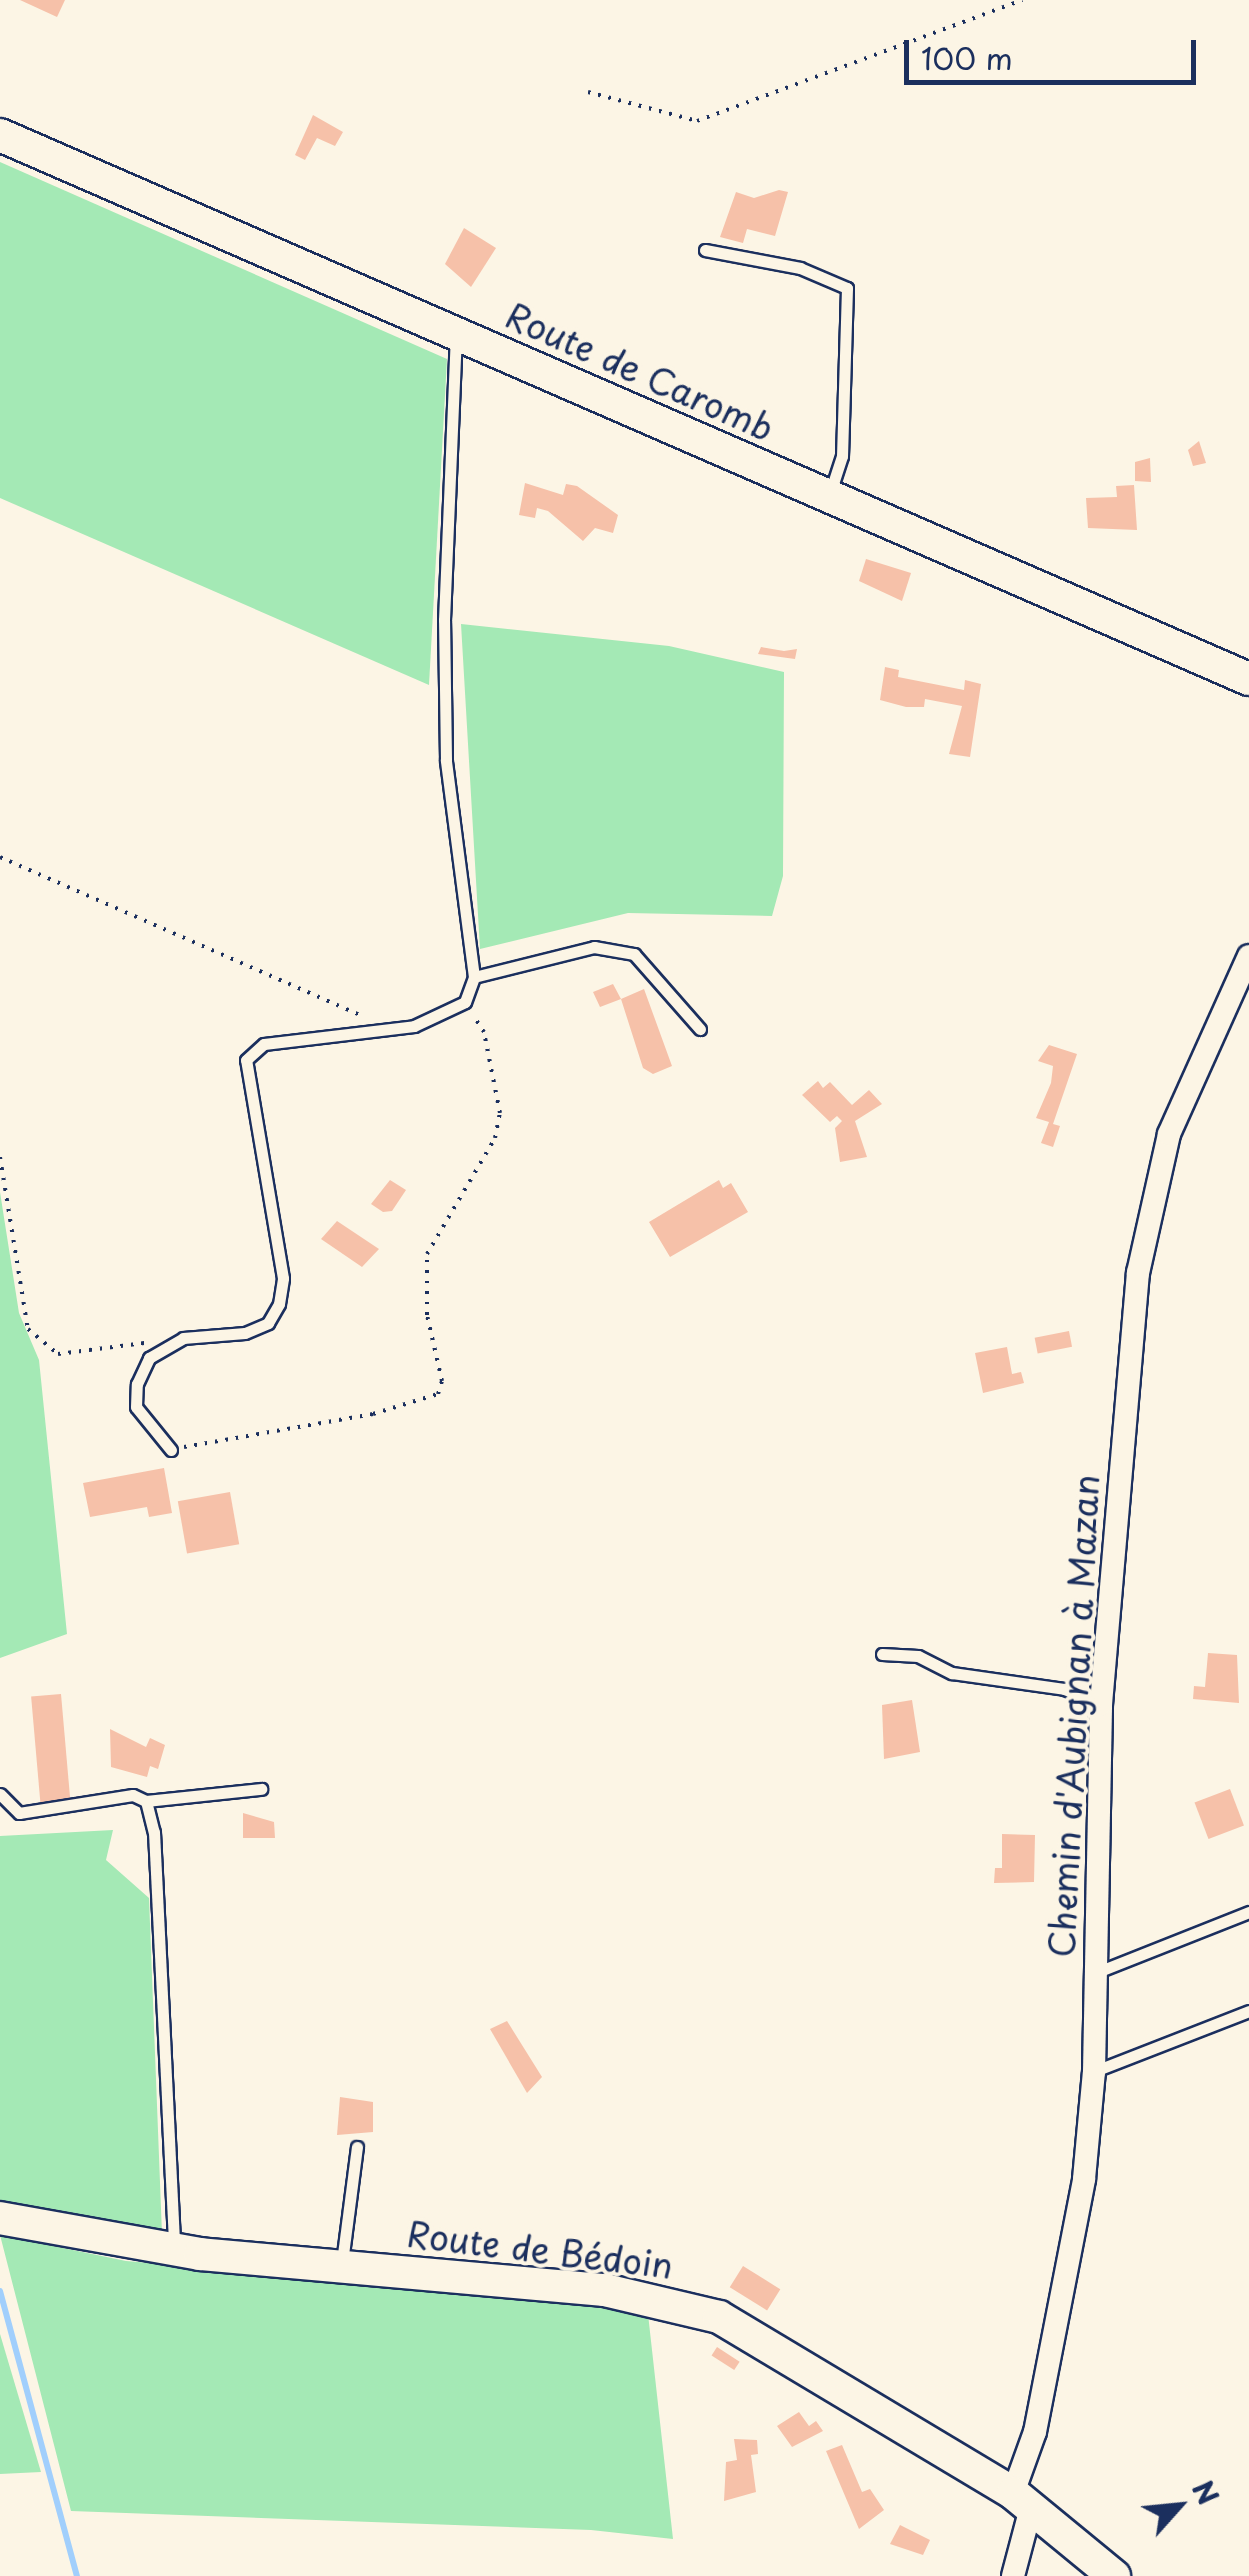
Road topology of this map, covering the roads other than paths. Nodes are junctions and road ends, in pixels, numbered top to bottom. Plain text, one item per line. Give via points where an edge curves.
1 (0, 135) edge
2 (705, 250) dead end
3 (456, 333) junction
4 (828, 498) junction
5 (1249, 680) edge
6 (1249, 956) edge
7 (474, 977) junction
8 (700, 1029) dead end
9 (172, 1450) road end
10 (882, 1654) dead end
11 (1101, 1704) junction
12 (261, 1790) dead end
13 (0, 1794) edge
14 (146, 1801) junction
15 (1249, 1912) edge
16 (1094, 1973) junction
17 (1249, 2011) edge
18 (1094, 2072) junction
19 (357, 2147) dead end
20 (0, 2218) edge
21 (174, 2250) junction
22 (342, 2267) junction
23 (1022, 2501) junction
24 (1013, 2576) edge
25 (1114, 2576) edge

1 - 3 main road, Route de Caromb
2 - 4 lane via 800,268 847,288 842,456
3 - 4 main road, Route de Caromb
3 - 7 lane via 444,620 446,760
4 - 5 main road, Route de Caromb
6 - 11 street, Chemin d'Aubignan à Mazan via 1187,1082 1142,1254 1128,1347
7 - 8 lane via 594,947 634,954
7 - 9 lane via 465,1002 390,1029 264,1044 246,1060 283,1278 280,1304 268,1323 246,1332 183,1338 149,1358 136,1407
10 - 11 lane via 918,1656 952,1674 1064,1688
11 - 16 street, Chemin d'Aubignan à Mazan
12 - 14 lane
13 - 14 lane via 19,1813 133,1795
14 - 21 lane via 154,1832
15 - 16 lane
16 - 18 street, Chemin d'Aubignan à Mazan
17 - 18 lane
18 - 23 street, Chemin d'Aubignan à Mazan via 1068,2273
19 - 22 lane
20 - 21 main road, Route de Bédoin
21 - 22 main road, Route de Bédoin
22 - 23 main road, Route de Bédoin via 605,2290 719,2317
23 - 24 street, Chemin d'Aubignan à Mazan
23 - 25 main road, Route de Bédoin

